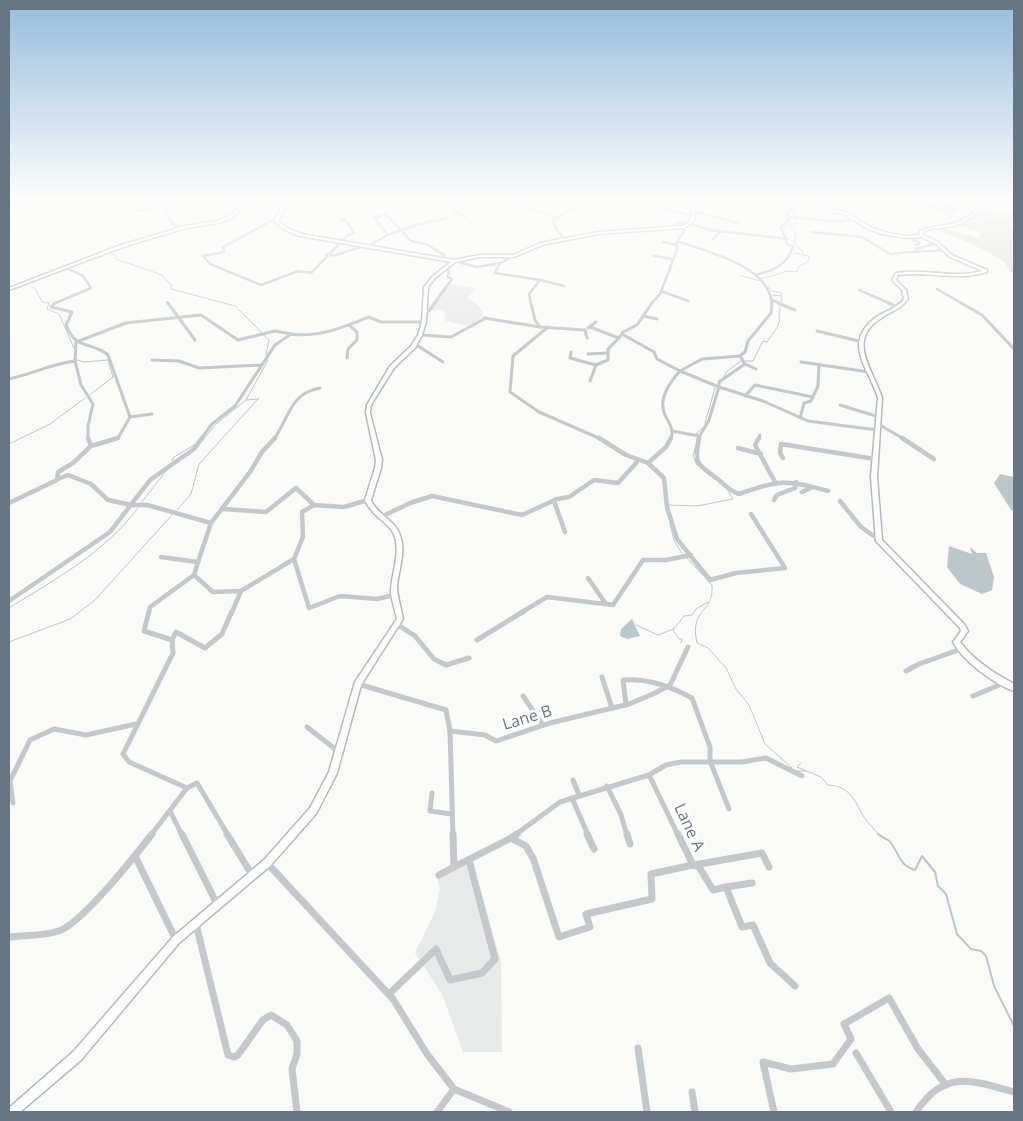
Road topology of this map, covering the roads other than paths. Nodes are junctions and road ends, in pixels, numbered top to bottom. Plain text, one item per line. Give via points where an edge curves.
1 (111, 250) edge
2 (224, 250) edge
3 (332, 250) edge
4 (351, 250) edge
5 (398, 250) edge
6 (437, 250) edge
7 (527, 250) edge
8 (675, 250) edge
9 (700, 250) edge
10 (792, 250) edge
11 (884, 250) edge
12 (910, 250) edge
13 (914, 250) edge
14 (941, 250) edge
15 (944, 250) edge
16 (326, 255) junction
17 (514, 256) junction
18 (654, 256) dead end
19 (441, 258) junction
20 (672, 260) junction
21 (454, 261) junction
22 (500, 263) junction
23 (65, 267) junction
24 (443, 269) junction
25 (755, 275) junction
26 (540, 280) junction
27 (564, 286) dead end
28 (9, 289) edge
29 (938, 289) dead end
30 (859, 290) dead end
31 (661, 291) junction
32 (688, 300) dead end
33 (772, 300) junction
34 (167, 302) dead end
35 (900, 308) junction
36 (795, 310) dead end
37 (425, 312) junction
38 (643, 316) junction
39 (179, 317) junction
40 (657, 319) dead end
41 (424, 322) junction
42 (596, 322) dead end
43 (349, 325) junction
44 (540, 327) junction
45 (548, 327) junction
46 (590, 327) junction
47 (586, 330) junction
48 (817, 331) dead end
49 (291, 334) junction
50 (622, 334) junction
51 (420, 335) junction
52 (587, 338) dead end
53 (619, 338) junction
54 (195, 340) dead end
55 (76, 342) junction
56 (859, 342) junction
57 (415, 344) junction
58 (1014, 349) edge
59 (571, 352) dead end
60 (608, 353) junction
61 (588, 354) dead end
62 (740, 356) junction
63 (347, 358) dead end
64 (152, 360) dead end
65 (75, 361) junction
66 (443, 362) dead end
67 (801, 362) dead end
68 (745, 364) junction
69 (262, 365) junction
70 (596, 365) junction
71 (819, 365) junction
72 (756, 369) dead end
73 (680, 371) junction
74 (868, 372) junction
75 (9, 379) edge
76 (590, 381) dead end
77 (719, 387) junction
78 (320, 388) dead end
79 (744, 396) junction
80 (813, 398) junction
81 (840, 405) dead end
82 (152, 414) dead end
83 (130, 417) junction
84 (879, 417) junction
85 (800, 418) junction
86 (878, 427) junction
87 (672, 431) junction
88 (760, 435) dead end
89 (699, 436) junction
90 (91, 446) junction
91 (738, 448) dead end
92 (761, 454) junction
93 (783, 458) dead end
94 (875, 459) junction
95 (934, 459) dead end
96 (637, 462) junction
97 (648, 463) junction
98 (58, 479) junction
99 (775, 482) junction
100 (796, 482) junction
101 (810, 488) junction
102 (828, 491) dead end
103 (802, 492) dead end
104 (368, 500) junction
105 (774, 500) dead end
106 (554, 501) junction
107 (840, 501) dead end
108 (9, 503) edge
109 (131, 505) junction
110 (314, 505) junction
111 (223, 509) junction
112 (751, 514) dead end
113 (383, 516) junction
114 (211, 523) junction
115 (565, 532) dead end
116 (878, 540) junction
117 (691, 554) junction
118 (161, 556) dead end
119 (294, 559) junction
120 (198, 562) junction
121 (194, 575) junction
122 (588, 578) dead end
123 (241, 591) junction
124 (394, 595) junction
125 (9, 601) edge
126 (606, 604) junction
127 (398, 625) junction
128 (172, 640) junction
129 (477, 640) dead end
130 (688, 647) dead end
131 (961, 650) junction
132 (469, 658) dead end
133 (906, 671) dead end
134 (602, 677) dead end
135 (1005, 682) junction
136 (358, 684) junction
137 (670, 685) junction
138 (1014, 688) edge
139 (523, 696) dead end
140 (973, 696) dead end
141 (626, 705) junction
142 (612, 708) junction
143 (136, 724) junction
144 (543, 725) junction
145 (307, 727) dead end
146 (450, 731) junction
147 (340, 753) junction
148 (710, 761) junction
149 (649, 775) junction
150 (802, 776) dead end
151 (573, 780) dead end
152 (607, 786) junction
153 (187, 788) junction
154 (432, 792) dead end
155 (579, 795) junction
156 (572, 798) junction
157 (13, 803) dead end
158 (729, 809) dead end
159 (170, 812) junction
160 (452, 814) junction
161 (511, 838) junction
162 (630, 844) dead end
163 (594, 849) dead end
164 (135, 856) junction
165 (469, 860) junction
166 (267, 862) junction
167 (693, 865) junction
168 (454, 867) junction
169 (769, 867) dead end
170 (252, 874) junction
171 (439, 875) dead end
172 (752, 883) dead end
173 (726, 887) junction
174 (217, 904) junction
175 (196, 924) junction
176 (9, 936) edge
177 (176, 940) junction
178 (795, 986) dead end
179 (389, 994) junction
180 (638, 1048) dead end
181 (856, 1053) dead end
182 (946, 1085) junction
183 (454, 1088) junction
184 (692, 1092) dead end
185 (1014, 1092) edge
186 (12, 1112) edge
187 (297, 1112) edge
188 (437, 1112) edge
189 (509, 1112) edge
190 (647, 1112) edge
191 (695, 1112) edge
192 (774, 1112) edge
193 (891, 1112) edge
194 (916, 1112) edge

1 - 23 main road
2 - 16 street via 203,256 210,264 261,285 298,271 311,272
3 - 16 street
4 - 16 street
5 - 19 main road
6 - 19 street via 444,255
7 - 17 main road
8 - 20 street
9 - 25 street via 734,261
10 - 25 street via 785,264 771,272
11 - 12 street via 890,254
13 - 14 street
15 - 35 main road via 986,271 897,274 894,280 906,297
17 - 21 main road via 480,256
17 - 22 street
18 - 20 street
19 - 21 main road
20 - 31 street
21 - 22 street via 473,268 487,268
21 - 24 main road
22 - 26 street via 496,273
23 - 28 main road
23 - 55 street via 83,276 91,288 51,306 72,312 65,321 65,327
24 - 37 main road via 428,282
24 - 37 street via 449,271 448,277 452,279
25 - 33 street
26 - 27 street
26 - 44 street via 529,294 535,320
29 - 58 street via 982,315
30 - 35 street
31 - 32 street
31 - 38 street
33 - 36 street
33 - 62 street via 771,313
34 - 39 street
35 - 56 main road via 875,320
37 - 41 main road
38 - 40 street
38 - 50 street via 637,325
39 - 49 street via 201,315 238,340 275,331
39 - 54 street
39 - 55 street via 126,323
41 - 43 street via 381,322 369,317
41 - 51 main road
42 - 46 street
43 - 49 street via 304,336
43 - 63 street via 357,332 358,340 348,349
44 - 45 street
44 - 51 street via 485,318 451,337
45 - 47 street
45 - 96 street via 513,356 510,392 520,402 592,434
46 - 47 street
46 - 53 street
47 - 52 street
48 - 56 street
49 - 69 street via 275,345
50 - 53 street
50 - 73 street
51 - 57 main road
53 - 60 street
55 - 65 street
55 - 83 street via 108,355
56 - 74 main road
57 - 66 street
57 - 104 main road via 398,360 370,405 368,413 379,460
59 - 70 street via 570,358
60 - 61 street
60 - 70 street via 608,360
62 - 68 street
62 - 73 street via 702,359
64 - 69 street via 179,361 199,368
65 - 75 street via 52,364
65 - 90 street via 81,386 93,404 87,432
67 - 71 street
68 - 72 street
68 - 77 street via 728,374 719,382
69 - 109 street via 236,406 212,424 194,449 154,477
70 - 76 street
71 - 74 street
71 - 80 street via 818,386
73 - 77 street
73 - 87 street via 671,379 663,400 664,415 671,422
74 - 84 main road via 878,389
77 - 79 street
77 - 89 street
78 - 111 street via 309,390 295,400 282,427
79 - 80 street via 755,385
79 - 85 street
80 - 85 street via 804,403
81 - 84 street
82 - 83 street
83 - 90 street via 118,438
84 - 86 main road
85 - 86 street
86 - 94 main road
86 - 95 street via 917,446
87 - 89 street
87 - 97 street via 666,448
88 - 92 street via 756,445
89 - 99 street via 695,456 697,464 728,490 739,494
90 - 98 street via 58,472
91 - 92 street
92 - 99 street
93 - 94 street via 781,444
94 - 116 main road
96 - 97 street
96 - 106 street via 618,483 594,480 569,497
97 - 117 street via 664,478 667,507 675,531
98 - 108 street
98 - 109 street via 68,475 91,484 108,500
99 - 100 street
100 - 101 street
100 - 105 street via 795,488 777,495
101 - 102 street
101 - 103 street
104 - 110 street via 344,507
104 - 113 main road via 369,505
106 - 113 street via 522,515 430,496
106 - 115 street
107 - 116 street via 861,527
109 - 114 street via 148,505
109 - 125 street via 110,532
110 - 111 street via 296,488 266,512
110 - 119 street via 302,512 303,537
111 - 114 street
112 - 117 street via 785,565 781,570 736,573 713,581 707,578
113 - 124 main road via 397,534 400,547
114 - 120 street
116 - 131 main road via 962,626 965,631 956,642
117 - 126 street via 666,560 643,560 613,605
118 - 120 street
119 - 123 street
119 - 124 street via 309,608 340,596 377,599
120 - 121 street
121 - 123 street via 213,592
121 - 128 street via 149,608 144,631
122 - 126 street
123 - 128 street via 222,634 205,648 176,632
124 - 127 main road via 400,619
126 - 129 street via 547,597
127 - 132 street via 415,636 434,659 446,665
127 - 136 main road
128 - 143 street via 173,653
130 - 137 street
131 - 133 street via 913,665
131 - 135 main road
134 - 142 street
135 - 138 main road
135 - 140 street
136 - 146 street via 446,710
136 - 147 main road
137 - 141 street, Lane B
137 - 141 street via 635,678 623,680
137 - 148 street via 692,698 710,747
139 - 144 street
141 - 142 street, Lane B
142 - 144 street, Lane B
143 - 153 street via 123,754 129,762
143 - 157 street via 86,735 54,729 30,740 10,781
144 - 146 street, Lane B via 496,741 485,735
145 - 147 street
146 - 160 street
147 - 166 main road via 313,811
148 - 149 street via 667,764
148 - 150 street via 754,762 766,758
148 - 158 street
149 - 152 street
149 - 167 street, Lane A
151 - 155 street
152 - 155 street
152 - 162 street
153 - 159 street
153 - 170 street via 197,783 201,786
154 - 160 street via 430,811
155 - 156 street
156 - 161 street via 560,802
156 - 163 street
159 - 164 street
159 - 174 street
160 - 168 street
161 - 165 street
161 - 167 street, Lane A via 526,846 533,858 560,937 590,927 586,914 652,899 651,874
164 - 176 street via 73,924 58,931
164 - 177 street
165 - 168 street
165 - 179 street via 495,959 482,973 450,980 436,949
166 - 170 main road
166 - 179 street
167 - 169 street via 762,853
167 - 173 street via 699,867 713,890
168 - 171 street
170 - 174 main road
172 - 173 street
173 - 178 street via 742,927 753,925 770,963
174 - 175 main road
175 - 177 main road
175 - 187 street via 228,1054 238,1056 263,1020 271,1015 281,1018 292,1029 298,1046 292,1066
177 - 186 main road via 77,1056
179 - 183 street via 436,1067
180 - 190 street
181 - 193 street
182 - 185 street via 965,1080
182 - 192 street via 918,1049 889,998 844,1024 851,1039 833,1064 791,1069 763,1062
182 - 194 street via 929,1093
183 - 188 street
183 - 189 street
184 - 191 street

